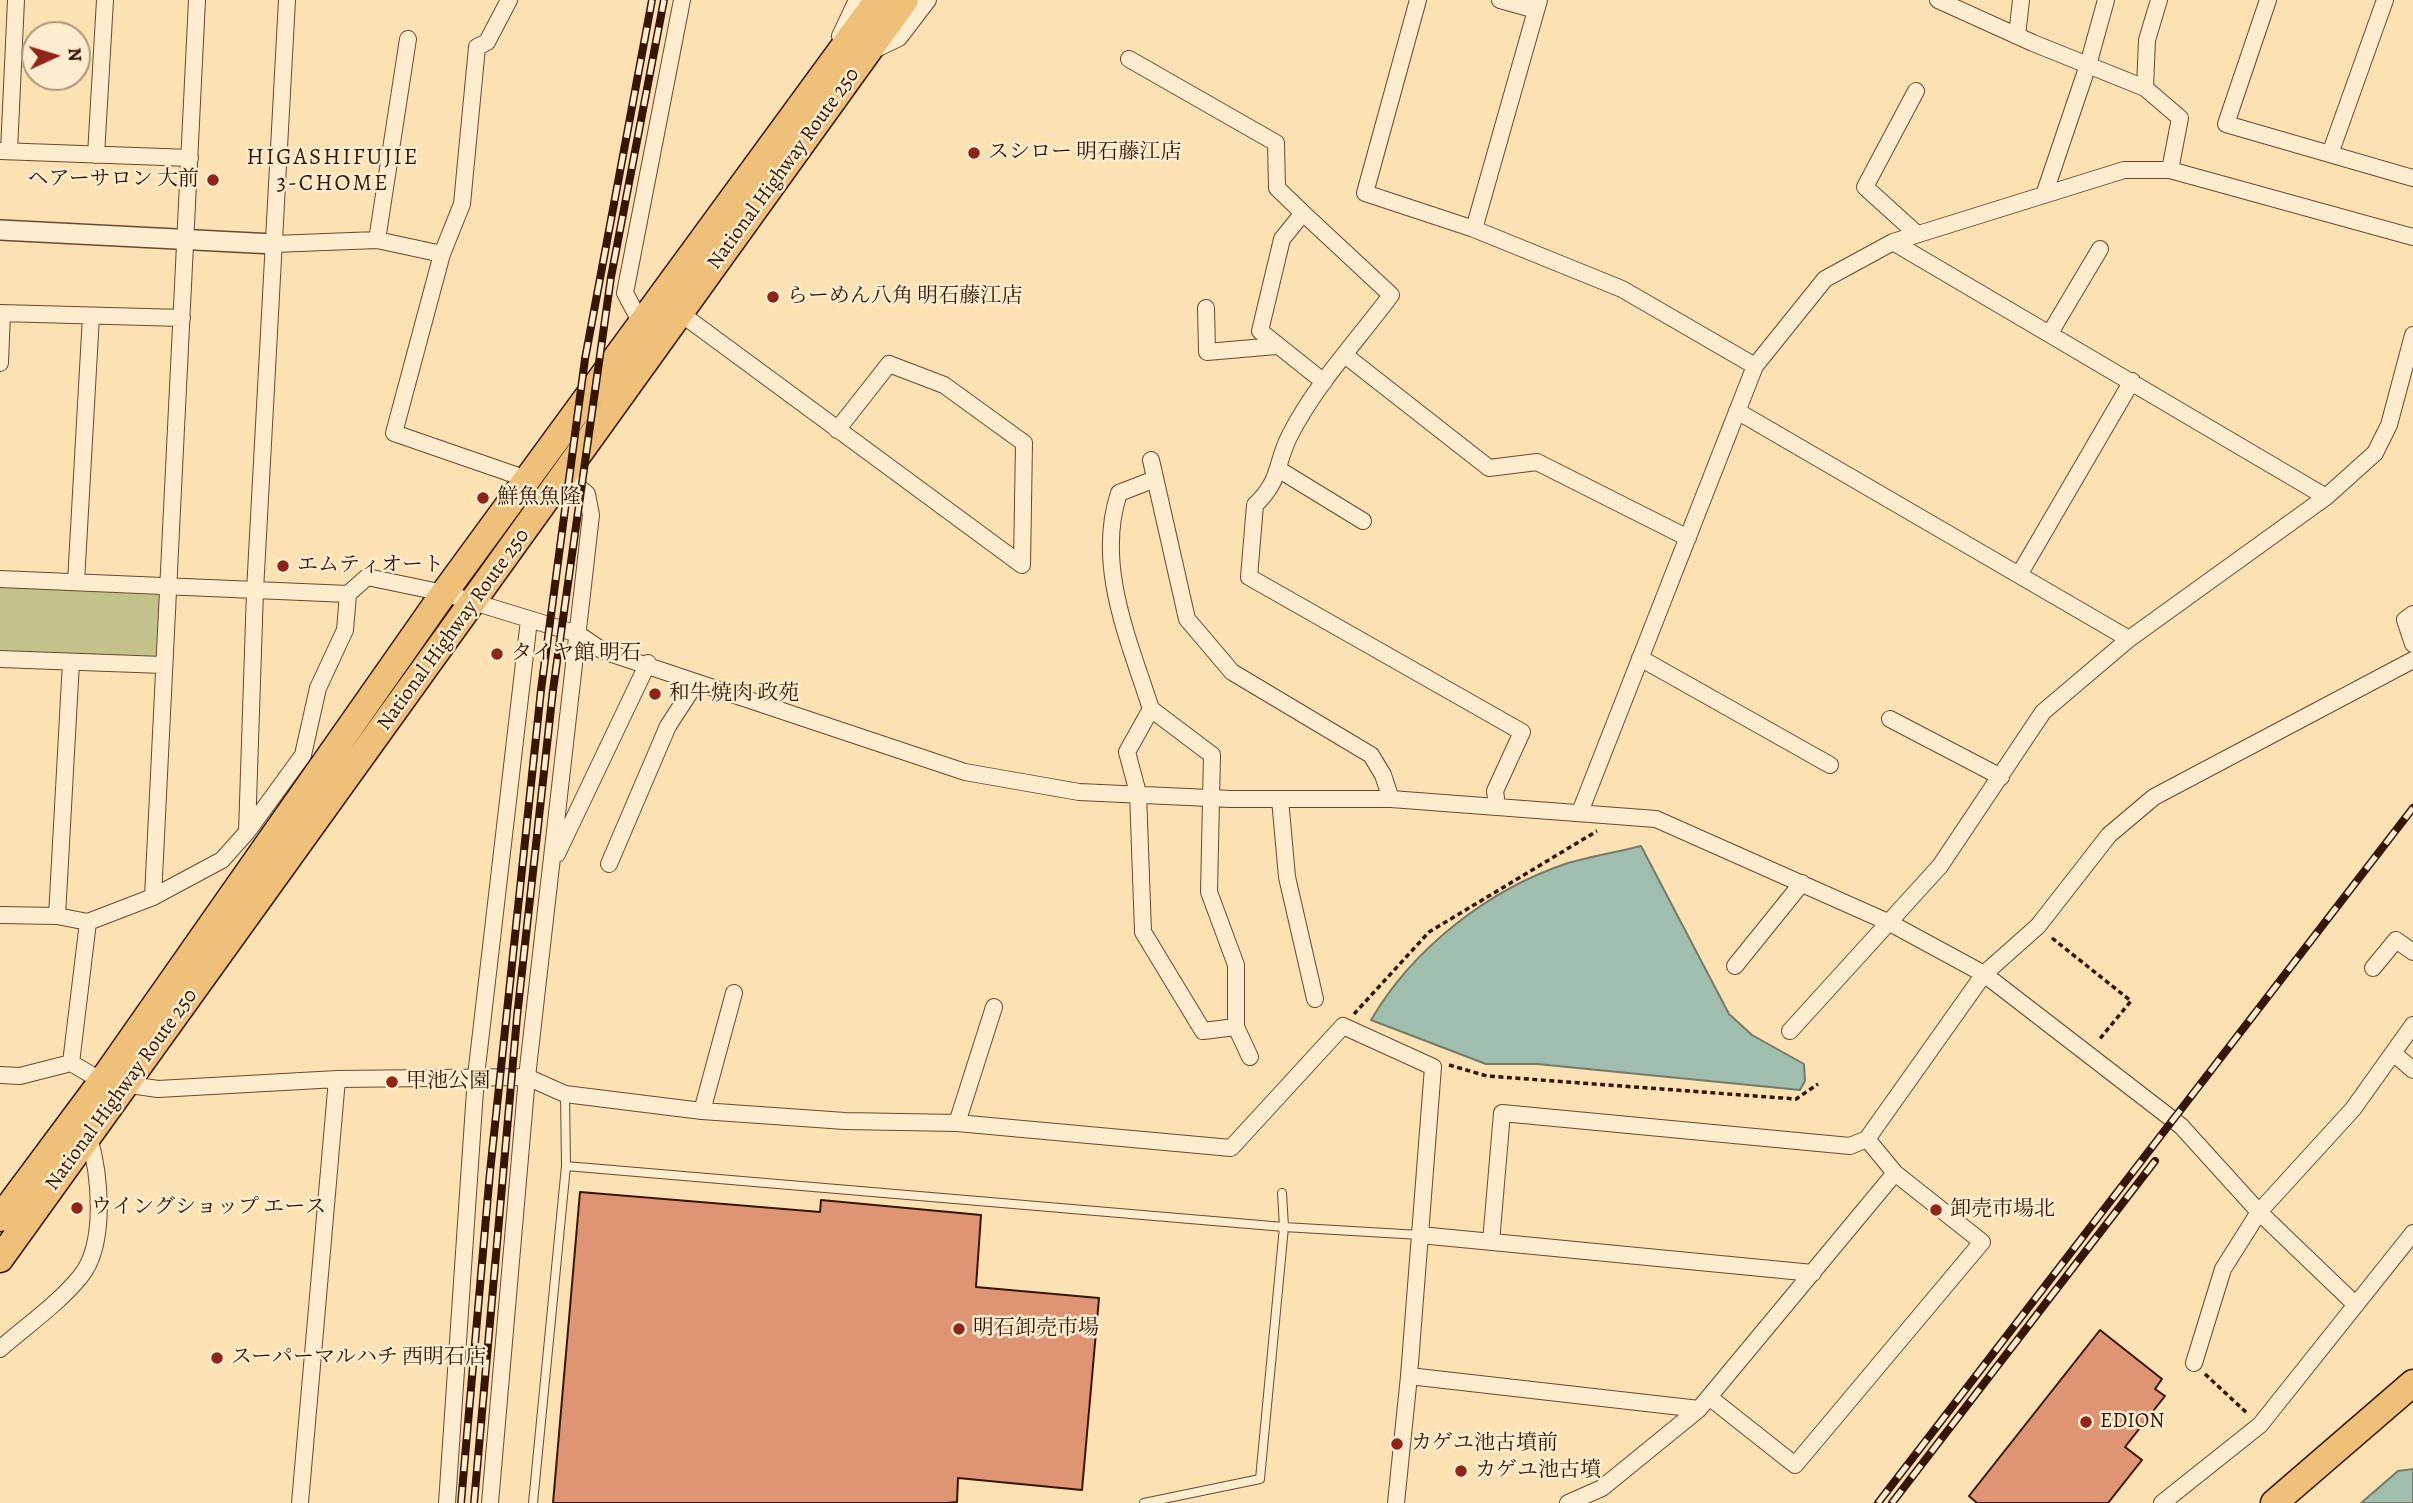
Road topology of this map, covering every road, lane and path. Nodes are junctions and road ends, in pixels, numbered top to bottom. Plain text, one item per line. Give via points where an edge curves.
1 (16, 0) edge
2 (105, 0) edge
3 (197, 0) edge
4 (287, 0) edge
5 (509, 0) edge
6 (682, 0) edge
7 (857, 0) edge
8 (878, 0) edge
9 (905, 0) edge
10 (928, 0) edge
11 (1418, 0) edge
12 (1500, 0) edge
13 (1938, 0) edge
14 (2021, 0) edge
15 (2106, 0) edge
16 (2159, 0) edge
17 (2268, 0) edge
18 (2385, 0) edge
19 (1537, 5) edge
20 (2017, 36) junction
21 (408, 39) dead end
22 (865, 55) junction
23 (1129, 59) dead end
24 (2088, 65) junction
25 (818, 82) junction
26 (2145, 88) junction
27 (1916, 91) dead end
28 (4, 151) edge
29 (2330, 154) junction
30 (96, 155) junction
31 (190, 158) junction
32 (2170, 170) junction
33 (2413, 178) edge
34 (2044, 195) junction
35 (1303, 213) junction
36 (1474, 229) junction
37 (0, 230) edge
38 (1917, 234) junction
39 (2413, 237) edge
40 (186, 239) junction
41 (377, 240) junction
42 (1893, 242) junction
43 (274, 244) junction
44 (2100, 249) dead end
45 (442, 254) junction
46 (1206, 309) dead end
47 (1, 313) edge
48 (680, 313) junction
49 (91, 316) junction
50 (182, 318) junction
51 (642, 325) junction
52 (2050, 333) junction
53 (2413, 335) edge
54 (1276, 346) junction
55 (1346, 356) junction
56 (0, 363) edge
57 (1755, 366) junction
58 (2133, 381) junction
59 (1324, 382) junction
60 (1737, 411) junction
61 (837, 430) junction
62 (1152, 460) dead end
63 (1278, 469) junction
64 (566, 476) junction
65 (527, 479) junction
66 (1155, 479) junction
67 (2326, 497) junction
68 (1363, 521) dead end
69 (1688, 538) junction
70 (2019, 575) junction
71 (0, 579) edge
72 (76, 582) junction
73 (167, 586) junction
74 (255, 591) junction
75 (444, 593) junction
76 (348, 594) junction
77 (473, 603) junction
78 (2413, 614) edge
79 (529, 620) junction
80 (578, 634) junction
81 (2129, 639) junction
82 (2413, 644) edge
83 (1640, 658) junction
84 (0, 659) edge
85 (2413, 660) edge
86 (71, 662) junction
87 (648, 663) junction
88 (163, 665) junction
89 (696, 683) junction
90 (1152, 709) junction
91 (1890, 719) dead end
92 (1830, 765) dead end
93 (2001, 777) junction
94 (1138, 793) junction
95 (1212, 798) junction
96 (1280, 799) junction
97 (1391, 799) junction
98 (1497, 806) junction
99 (1580, 812) junction
100 (1609, 816) junction
101 (247, 832) junction
102 (552, 864) junction
103 (609, 864) dead end
104 (1802, 883) junction
105 (153, 897) junction
106 (0, 915) edge
107 (57, 916) junction
108 (88, 922) junction
109 (1891, 923) junction
110 (2038, 926) junction
111 (2413, 952) edge
112 (1735, 966) dead end
113 (2373, 968) dead end
114 (1984, 974) junction
115 (734, 993) dead end
116 (1315, 999) dead end
117 (994, 1006) dead end
118 (1343, 1026) junction
119 (2413, 1026) edge
120 (1236, 1027) junction
121 (1790, 1031) dead end
122 (2393, 1053) junction
123 (2088, 1054) junction
124 (1250, 1057) dead end
125 (71, 1063) junction
126 (1433, 1068) junction
127 (2413, 1070) edge
128 (0, 1075) edge
129 (476, 1076) junction
130 (527, 1077) junction
131 (337, 1079) junction
132 (114, 1083) junction
133 (1818, 1084) dead end
134 (565, 1094) junction
135 (702, 1111) junction
136 (957, 1123) junction
137 (89, 1137) junction
138 (1867, 1139) junction
139 (566, 1167) junction
140 (1895, 1172) junction
141 (1282, 1193) dead end
142 (2259, 1212) junction
143 (0, 1218) edge
144 (1284, 1227) junction
145 (2413, 1233) edge
146 (1420, 1235) junction
147 (1491, 1242) junction
148 (0, 1259) edge
149 (1813, 1273) junction
150 (2356, 1305) junction
151 (0, 1349) edge
152 (2194, 1363) joint
153 (1409, 1376) junction
154 (2413, 1383) edge
155 (1704, 1403) junction
156 (2260, 1425) junction
157 (300, 1503) edge
158 (447, 1503) edge
159 (490, 1503) edge
160 (533, 1503) edge
161 (1144, 1503) edge
162 (1396, 1503) edge
163 (1568, 1503) edge
164 (2162, 1503) edge
165 (2274, 1503) edge

1 - 28 street
2 - 30 street
3 - 31 street
4 - 43 street
5 - 45 street via 487,42 477,47 462,204
6 - 51 street via 625,293
7 - 25 street
8 - 25 highway, National Highway Route 250
9 - 22 highway, National Highway Route 250
10 - 22 street via 899,37
11 - 36 street via 1365,194
12 - 19 street
13 - 20 street
14 - 20 street
15 - 24 street
16 - 26 street via 2147,40
17 - 29 street via 2226,124
18 - 29 street
19 - 36 street
20 - 24 street
21 - 41 street
22 - 48 highway, National Highway Route 250
23 - 35 street via 1276,143 1277,188
24 - 26 street
24 - 34 street
25 - 51 highway, National Highway Route 250
26 - 32 street via 2180,118
27 - 38 street via 1865,187
28 - 30 street
29 - 33 street
30 - 31 street
31 - 40 street
32 - 34 street via 2124,170
32 - 39 street
34 - 38 street
35 - 54 street via 1282,239 1260,331
35 - 55 street via 1391,295
36 - 57 street via 1622,289
37 - 40 street
38 - 42 street
40 - 43 street
40 - 50 street
41 - 43 street
41 - 45 street
42 - 52 street
42 - 57 street via 1825,279
43 - 74 street
44 - 52 street
45 - 65 street via 394,433
46 - 54 street via 1208,352
47 - 49 street
47 - 56 street
48 - 61 street
48 - 64 highway, National Highway Route 250
49 - 50 street
49 - 72 street
50 - 73 street
51 - 65 highway, National Highway Route 250
52 - 58 street
53 - 67 street via 2389,425 2375,453
54 - 59 street
55 - 59 street
55 - 69 street via 1489,468 1537,462
57 - 60 street
58 - 67 street
58 - 70 street
59 - 63 street via 1289,436
60 - 69 street
60 - 70 street
61 - 61 street via 848,438 1023,565 1024,443 944,385 889,364
62 - 66 street
63 - 68 street
63 - 98 street via 1271,489 1255,505 1249,577 1522,732 1495,791
64 - 77 highway, National Highway Route 250
64 - 80 street via 587,494 591,515
65 - 75 highway, National Highway Route 250
66 - 90 street via 1119,493 1111,518 1115,595
66 - 97 street via 1187,620 1232,671 1371,755
67 - 81 street
69 - 83 street
70 - 81 street
71 - 72 street
72 - 73 street
73 - 74 street
73 - 88 street
74 - 76 street
74 - 101 street
75 - 76 street via 367,578
75 - 77 street
75 - 132 highway, National Highway Route 250
76 - 101 street via 345,631 318,688 303,755
77 - 79 street
77 - 132 highway, National Highway Route 250
78 - 82 street via 2405,620
79 - 80 street
79 - 129 street
80 - 87 street via 603,650
80 - 102 street
81 - 93 street via 2043,712
83 - 92 street
83 - 99 street
84 - 86 street
85 - 110 street via 2154,797 2109,835
86 - 88 street
86 - 107 street
87 - 89 street
87 - 102 street
88 - 105 street
89 - 94 street via 965,772 1079,792
89 - 103 street via 668,726
90 - 94 street via 1127,752
90 - 95 street via 1212,755
91 - 93 street
93 - 109 street via 1940,866
94 - 95 street
94 - 120 street via 1143,932 1203,1031
95 - 96 street
95 - 120 street via 1209,892 1237,965
96 - 97 street
96 - 116 street via 1287,877
97 - 98 street
98 - 99 street
99 - 100 street
100 - 104 street via 1656,819
100 - 118 path via 1594,835 1429,932
101 - 105 street via 222,860
102 - 130 street
104 - 109 street
104 - 112 street
105 - 108 street
106 - 107 street
107 - 108 street
108 - 125 street
109 - 114 street
109 - 121 street
110 - 114 street
110 - 123 path via 2131,1001
111 - 113 street via 2396,940
114 - 123 street
114 - 138 street
115 - 135 street
117 - 136 street
118 - 126 street
118 - 136 street via 1231,1148
119 - 122 street
120 - 124 street
122 - 127 street
122 - 142 street via 2353,1109
123 - 142 street via 2181,1126
125 - 128 street via 20,1076
125 - 132 street
126 - 133 path via 1448,1065 1487,1076 1797,1099
126 - 146 street
129 - 130 street
129 - 131 street
129 - 158 street
130 - 134 street
130 - 159 street
131 - 132 street via 158,1089
131 - 157 street
132 - 137 highway, National Highway Route 250
132 - 143 highway, National Highway Route 250
134 - 135 street
134 - 139 lane
135 - 136 street
137 - 148 highway, National Highway Route 250
137 - 151 street via 97,1164 97,1240 81,1276
138 - 140 street
138 - 147 street via 1850,1146 1502,1113
139 - 144 lane
139 - 160 lane
140 - 149 street
140 - 155 street via 1982,1242 1795,1465
141 - 144 lane
142 - 150 street
142 - 152 street via 2223,1269
144 - 146 lane
144 - 161 lane via 1260,1479
145 - 150 street
146 - 147 street
146 - 153 street
147 - 149 street
149 - 155 street
150 - 156 street
152 - 156 path
153 - 155 street
153 - 162 street
154 - 165 highway
155 - 163 street via 1602,1488
156 - 164 street

